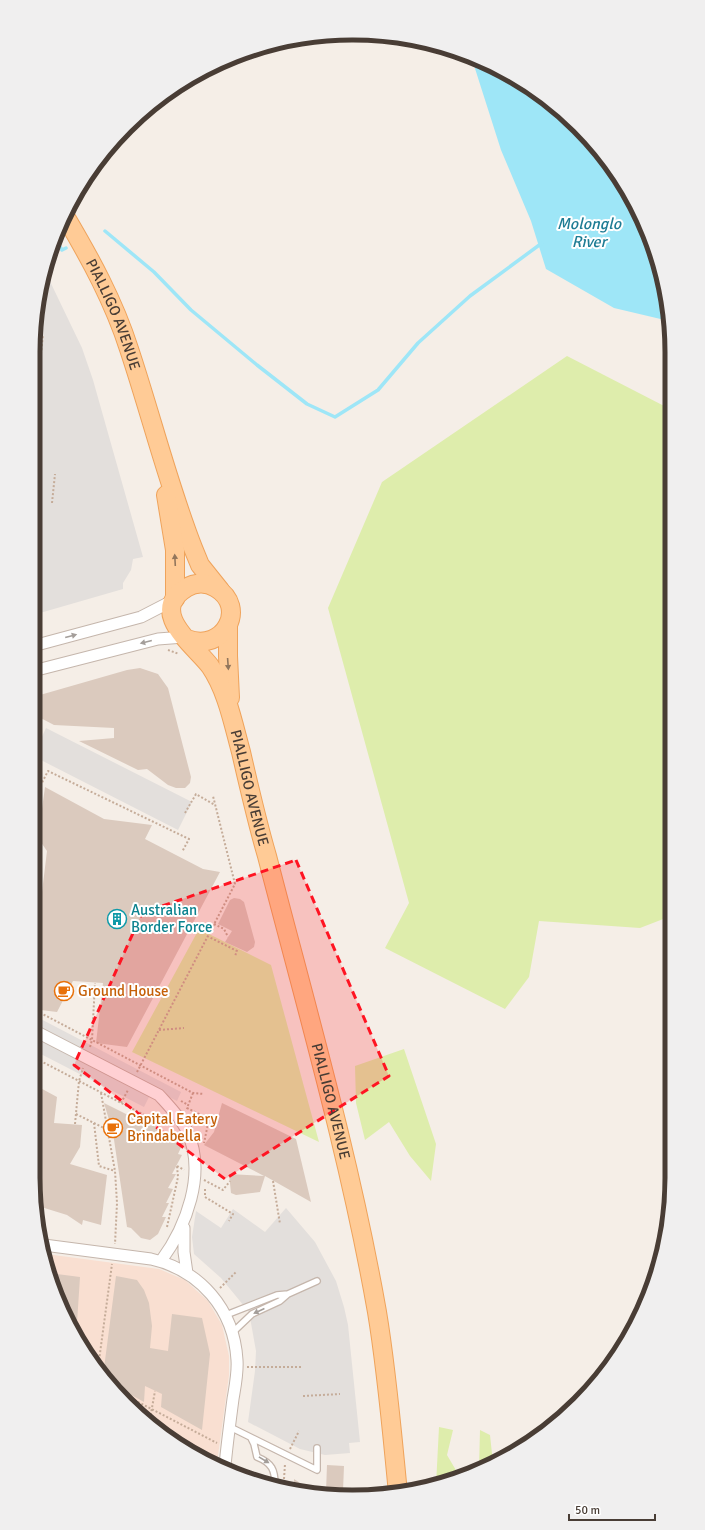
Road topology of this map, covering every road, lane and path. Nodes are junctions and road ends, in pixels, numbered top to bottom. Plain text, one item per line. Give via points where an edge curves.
1 (69, 222) edge
2 (43, 335) dead end
3 (40, 363) edge
4 (149, 418) junction
5 (55, 474) dead end
6 (52, 503) dead end
7 (221, 591) junction
8 (175, 599) junction
9 (228, 625) junction
10 (40, 644) edge
11 (185, 644) junction
12 (155, 645) junction
13 (40, 670) edge
14 (232, 716) junction
15 (40, 786) edge
16 (213, 796) dead end
17 (215, 805) junction
18 (185, 813) dead end
19 (182, 852) dead end
20 (214, 924) junction
21 (207, 936) junction
22 (228, 937) dead end
23 (235, 956) dead end
24 (95, 983) dead end
25 (40, 1013) edge
26 (184, 1028) dead end
27 (159, 1030) junction
28 (40, 1034) edge
29 (92, 1040) junction
30 (40, 1061) edge
31 (140, 1065) junction
32 (79, 1081) junction
33 (132, 1081) junction
34 (101, 1093) junction
35 (204, 1094) dead end
36 (121, 1103) junction
37 (76, 1114) junction
38 (150, 1118) dead end
39 (94, 1123) junction
40 (75, 1124) dead end
41 (108, 1130) junction
42 (176, 1166) dead end
43 (115, 1171) junction
44 (273, 1181) dead end
45 (199, 1195) dead end
46 (206, 1197) dead end
47 (185, 1219) junction
48 (280, 1224) dead end
49 (167, 1231) dead end
50 (48, 1245) edge
51 (114, 1254) junction
52 (161, 1261) junction
53 (237, 1271) dead end
54 (187, 1273) junction
55 (317, 1281) dead end
56 (214, 1285) dead end
57 (219, 1289) junction
58 (222, 1293) dead end
59 (288, 1294) junction
60 (226, 1315) junction
61 (232, 1333) junction
62 (99, 1360) edge
63 (302, 1367) dead end
64 (244, 1368) dead end
65 (155, 1390) dead end
66 (340, 1394) dead end
67 (303, 1396) dead end
68 (134, 1400) edge
69 (152, 1409) junction
70 (151, 1416) edge
71 (230, 1427) junction
72 (249, 1436) junction
73 (219, 1444) dead end
74 (317, 1448) dead end
75 (225, 1462) edge
76 (275, 1480) edge
77 (397, 1486) edge

1 - 4 main road, PIALLIGO AVENUE via 102,282 129,348
2 - 3 path
4 - 7 main road, PIALLIGO AVENUE via 193,548 204,570
8 -> 4 main road, PIALLIGO AVENUE via 174,544
5 - 6 path
7 - 8 main road via 212,586 196,584 186,587
7 - 9 main road via 230,607
10 -> 8 street via 141,617
8 - 11 main road via 173,623
9 - 11 main road via 221,635 211,641
9 -> 14 main road, PIALLIGO AVENUE
11 - 12 street
11 - 12 path via 172,651
11 - 14 main road, PIALLIGO AVENUE via 214,674
12 -> 13 street
14 - 77 main road, PIALLIGO AVENUE via 349,1172 377,1314
15 - 19 path via 48,771 189,839
16 - 17 path
17 - 18 path via 196,794
17 - 20 path via 235,884
20 - 21 path
20 - 22 path via 224,929
21 - 23 path via 237,951
21 - 27 path
24 - 29 path
25 - 29 path
26 - 27 path
27 - 31 path
28 - 33 street
29 - 31 path
30 - 32 path
31 - 33 path
31 - 35 path via 193,1093
32 - 34 path
32 - 37 path
33 - 36 path
33 - 47 street via 159,1096 178,1116 187,1131 195,1168
34 - 36 path
34 - 41 path
36 - 38 path
37 - 39 path
37 - 40 path
39 - 41 path
39 - 43 path via 99,1166
41 - 43 path
42 - 49 path via 178,1177
43 - 51 path via 117,1203
44 - 48 path
45 - 46 path
47 - 52 street
47 - 54 street via 184,1252
50 - 51 street
51 - 52 street
51 - 62 path
52 - 54 street
53 - 57 path
54 - 60 street via 207,1289
55 - 59 lane
56 - 57 path
57 - 58 path
59 - 60 lane via 277,1295
59 -> 61 lane via 280,1301 248,1317
60 - 61 street
61 - 71 street via 237,1361
63 - 64 path
65 - 69 path
66 - 67 path
68 - 69 path
69 - 70 path
69 - 73 path
71 - 72 lane
71 - 75 street
72 - 74 lane via 317,1470
72 -> 76 lane via 257,1456 275,1470

